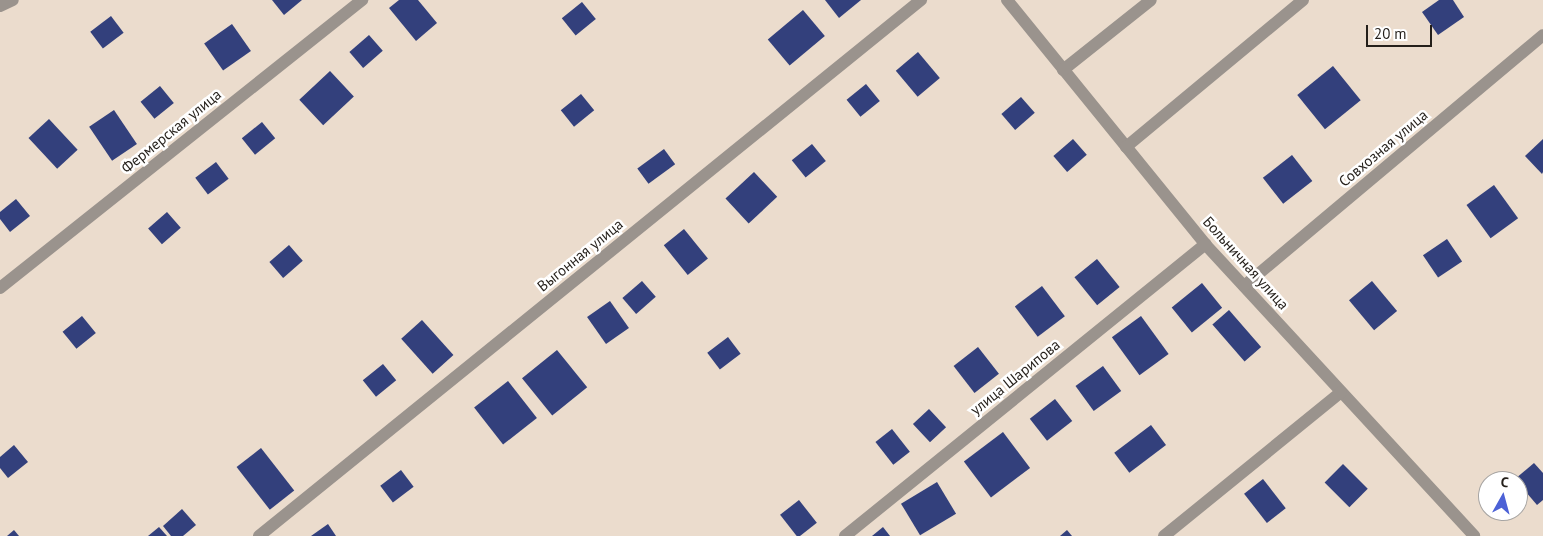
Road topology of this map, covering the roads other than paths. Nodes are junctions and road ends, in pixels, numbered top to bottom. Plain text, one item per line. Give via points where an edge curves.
1 (13, 0) edge
2 (362, 0) edge
3 (921, 0) edge
4 (1151, 0) edge
5 (1303, 0) edge
6 (1011, 1) edge
7 (0, 6) edge
8 (1543, 35) edge
9 (1063, 70) junction
10 (1126, 147) junction
11 (1205, 244) junction
12 (1244, 286) junction
13 (0, 288) edge
14 (1341, 392) junction
15 (259, 536) edge
16 (845, 536) edge
17 (1164, 536) edge
18 (1474, 536) edge

1 - 7 street
2 - 13 street, Фермерская улица
3 - 15 street, Выгонная улица
4 - 9 street
5 - 10 street
6 - 9 street, Больничная улица
8 - 12 street, Совхозная улица
9 - 10 street, Больничная улица
10 - 11 street, Больничная улица
11 - 12 street, Больничная улица
11 - 16 street, улица Шарипова
12 - 14 street, Больничная улица
14 - 17 street
14 - 18 street, Больничная улица

